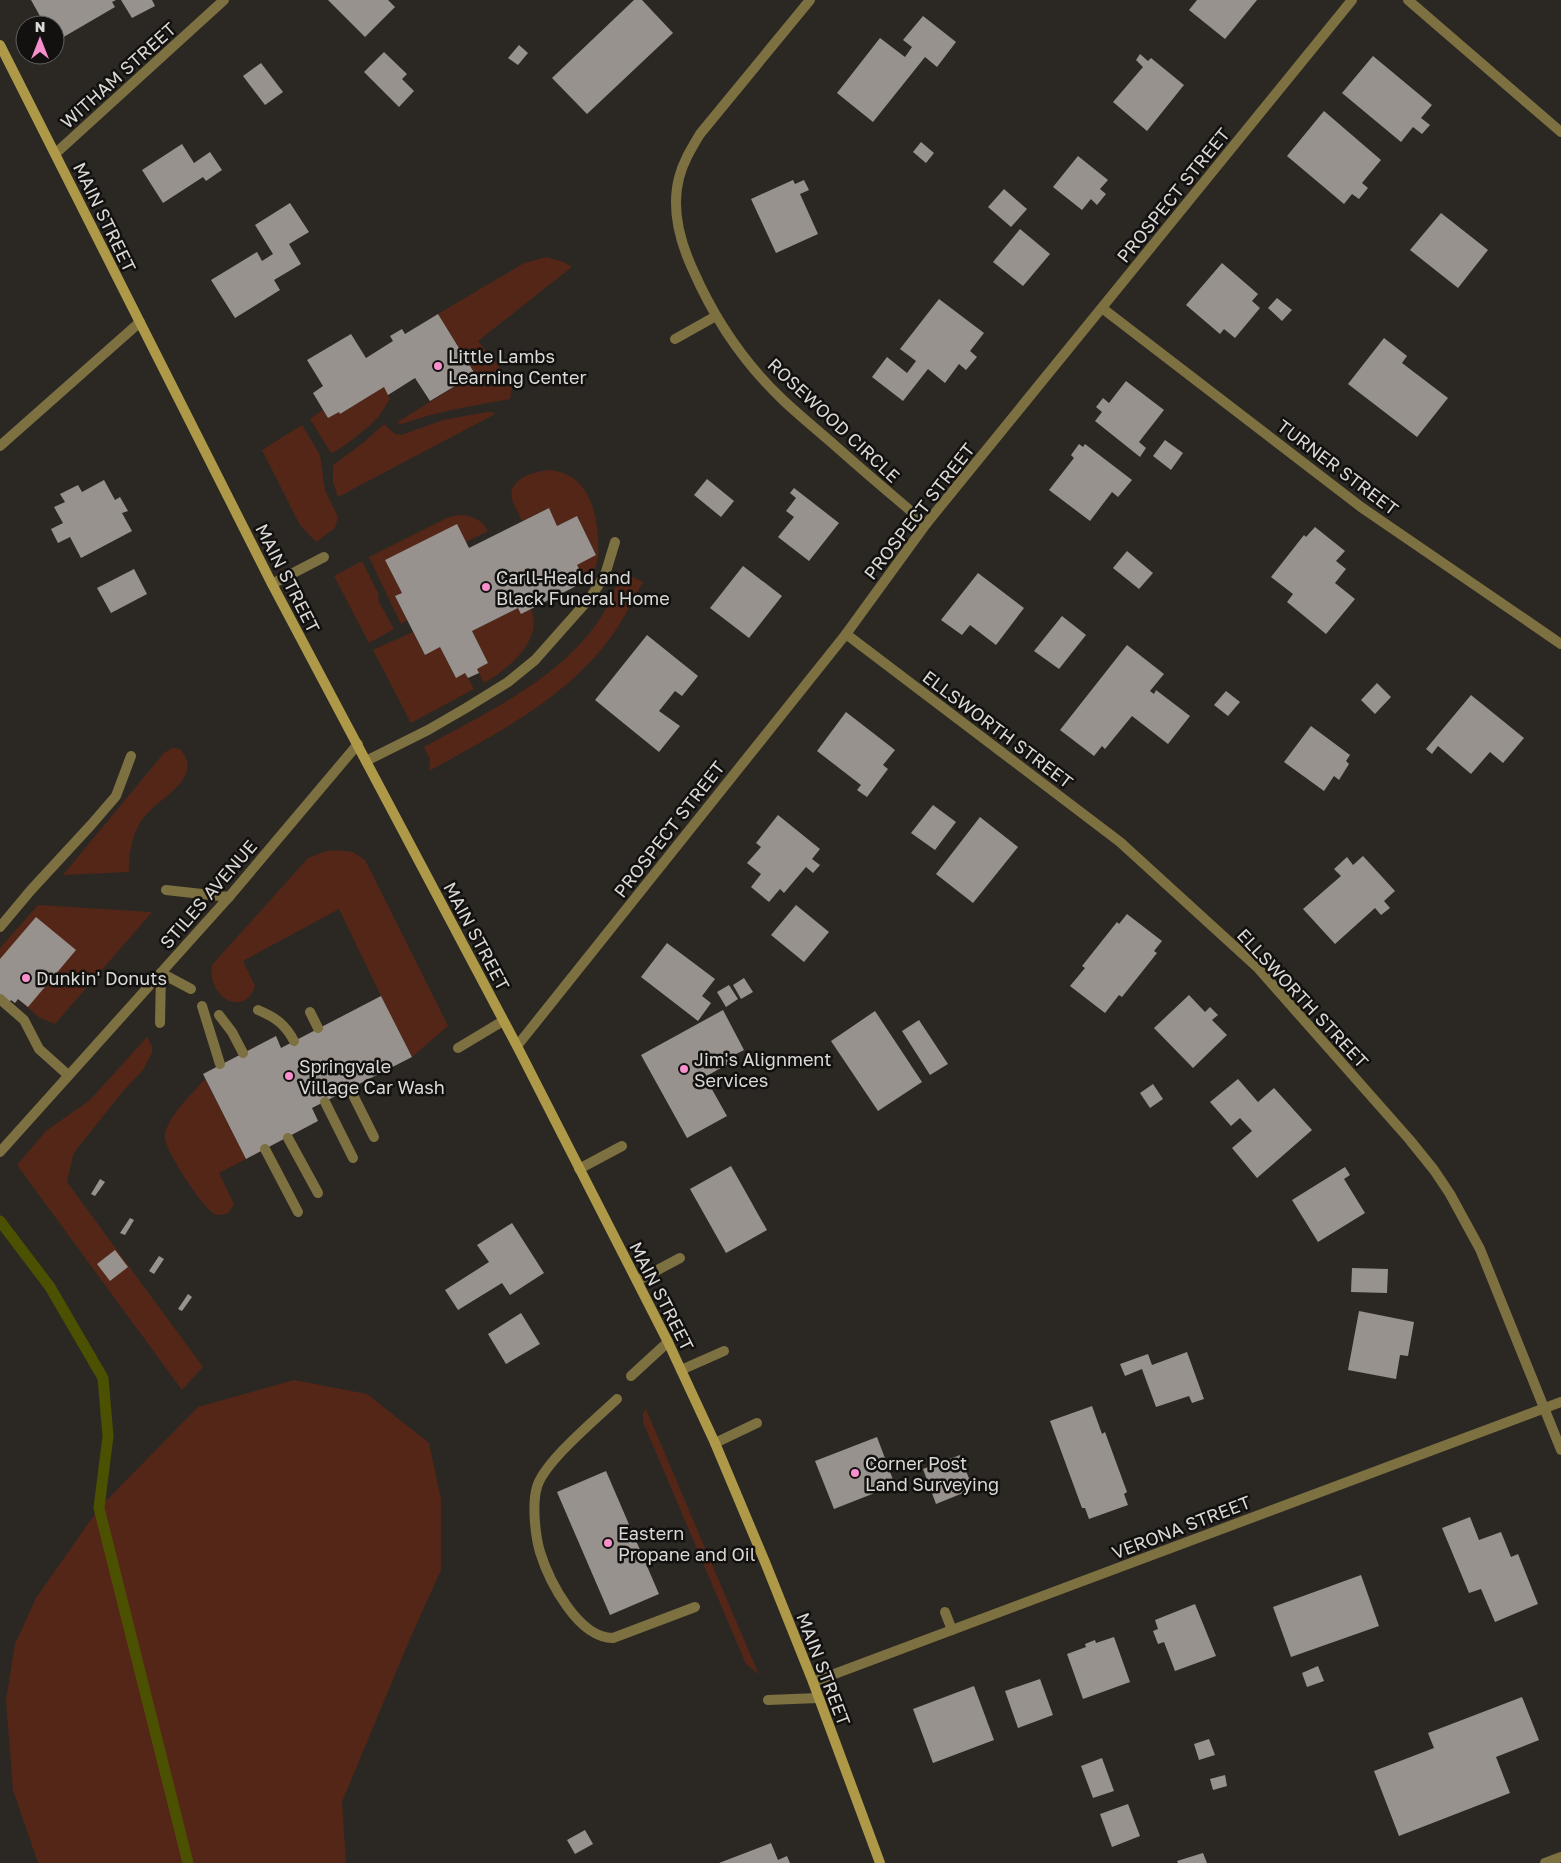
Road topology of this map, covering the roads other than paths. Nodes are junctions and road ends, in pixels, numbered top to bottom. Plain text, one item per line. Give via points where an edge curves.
1 (224, 0) edge
2 (810, 0) edge
3 (1352, 0) edge
4 (1408, 0) edge
5 (0, 45) edge
6 (1561, 132) edge
7 (56, 153) junction
8 (1102, 308) junction
9 (716, 316) junction
10 (140, 322) junction
11 (675, 339) dead end
12 (0, 446) edge
13 (926, 524) junction
14 (615, 542) dead end
15 (324, 556) dead end
16 (272, 584) junction
17 (846, 634) junction
18 (1561, 644) edge
19 (358, 744) junction
20 (131, 756) dead end
21 (366, 762) junction
22 (166, 890) dead end
23 (229, 897) junction
24 (0, 927) edge
25 (161, 973) junction
26 (191, 989) dead end
27 (0, 999) edge
28 (202, 1006) dead end
29 (258, 1010) dead end
30 (310, 1012) dead end
31 (219, 1015) dead end
32 (504, 1020) junction
33 (160, 1023) dead end
34 (318, 1028) dead end
35 (294, 1041) dead end
36 (517, 1046) junction
37 (458, 1048) dead end
38 (243, 1053) dead end
39 (220, 1064) dead end
40 (68, 1075) junction
41 (350, 1089) dead end
42 (325, 1102) dead end
43 (374, 1136) dead end
44 (288, 1138) dead end
45 (622, 1146) dead end
46 (265, 1150) dead end
47 (0, 1152) edge
48 (353, 1158) dead end
49 (579, 1169) junction
50 (318, 1193) dead end
51 (298, 1212) dead end
52 (680, 1258) dead end
53 (637, 1281) junction
54 (668, 1342) junction
55 (724, 1350) dead end
56 (681, 1370) junction
57 (631, 1376) dead end
58 (617, 1400) dead end
59 (1561, 1402) edge
60 (1545, 1408) junction
61 (757, 1423) dead end
62 (715, 1443) junction
63 (1561, 1450) edge
64 (695, 1607) dead end
65 (945, 1612) dead end
66 (952, 1630) junction
67 (813, 1682) junction
68 (818, 1698) junction
69 (768, 1700) dead end
70 (1561, 1857) edge
71 (880, 1863) edge
72 (1545, 1863) edge

1 - 7 street, WITHAM STREET
2 - 9 street, ROSEWOOD CIRCLE via 700,134 687,156 679,180 676,203 684,251
3 - 8 street, PROSPECT STREET
4 - 6 street
5 - 7 main road, MAIN STREET
7 - 10 main road, MAIN STREET
8 - 13 street, PROSPECT STREET
8 - 18 street, TURNER STREET via 1361,507
9 - 11 street
9 - 13 street, ROSEWOOD CIRCLE via 737,347 782,399
10 - 12 street
10 - 16 main road, MAIN STREET
13 - 17 street, PROSPECT STREET
14 - 21 street via 605,575 590,598 535,660 508,682 466,708
15 - 16 street
16 - 19 main road, MAIN STREET
17 - 36 street, PROSPECT STREET
17 - 60 street, ELLSWORTH STREET via 1120,842 1257,967 1409,1139 1450,1194 1480,1249
19 - 21 main road, MAIN STREET
19 - 23 street, STILES AVENUE
20 - 24 street via 116,796
21 - 32 main road, MAIN STREET
22 - 23 street
23 - 25 street, STILES AVENUE
25 - 26 street
25 - 33 street
25 - 40 street, STILES AVENUE
27 - 40 street via 24,1020 39,1049
28 - 39 street
29 - 35 street via 282,1022
30 - 34 street
31 - 38 street
32 - 36 main road, MAIN STREET
32 - 37 street
36 - 49 main road, MAIN STREET
40 - 47 street, STILES AVENUE
41 - 43 street
42 - 48 street
44 - 50 street
45 - 49 street
46 - 51 street
49 - 53 main road, MAIN STREET
52 - 53 street
53 - 54 main road, MAIN STREET
54 - 56 main road, MAIN STREET
54 - 57 street
55 - 56 street
56 - 62 main road, MAIN STREET
58 - 64 street via 564,1449 537,1486 534,1504 540,1551 566,1604 592,1632 603,1638 613,1638
59 - 60 street, VERONA STREET
60 - 63 street, ELLSWORTH STREET
60 - 66 street, VERONA STREET
61 - 62 street
62 - 67 main road, MAIN STREET
65 - 66 street
66 - 67 street, VERONA STREET
67 - 68 main road, MAIN STREET
68 - 69 street
68 - 71 main road, MAIN STREET
70 - 72 street

